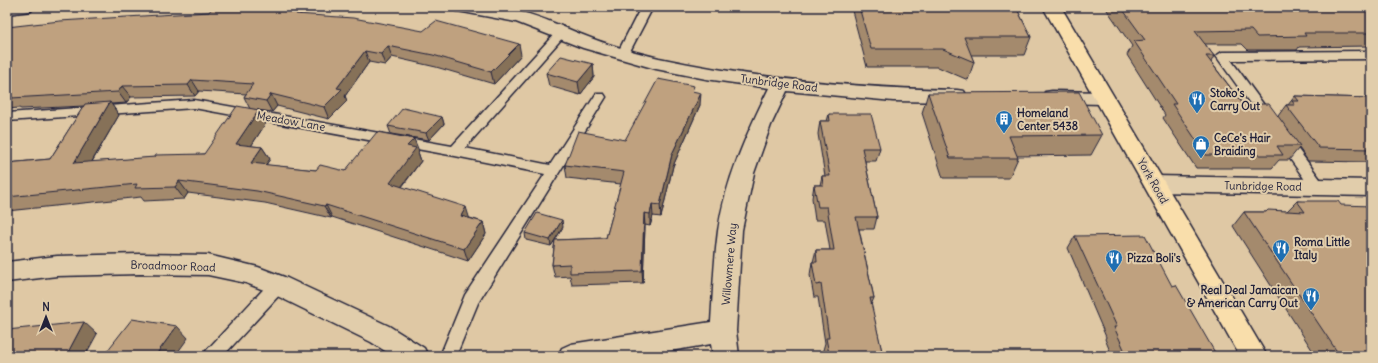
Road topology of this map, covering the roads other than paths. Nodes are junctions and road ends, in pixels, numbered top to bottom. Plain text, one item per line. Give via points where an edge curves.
1 (25, 7) edge
2 (464, 7) edge
3 (647, 7) edge
4 (1052, 7) edge
5 (7, 9) edge
6 (517, 12) edge
7 (561, 33) junction
8 (623, 54) junction
9 (1371, 55) edge
10 (781, 84) junction
11 (972, 96) edge
12 (1034, 96) edge
13 (600, 97) dead end
14 (1104, 98) junction
15 (7, 117) edge
16 (455, 151) junction
17 (554, 171) junction
18 (1155, 184) junction
19 (1318, 187) junction
20 (1371, 188) edge
21 (7, 272) edge
22 (278, 285) junction
23 (724, 344) edge
24 (212, 356) edge
25 (415, 356) edge
26 (448, 356) edge
27 (571, 356) edge
28 (1254, 356) edge

1 - 5 street
2 - 6 street, Tunbridge Road
3 - 8 lane
4 - 14 main road, York Road
6 - 7 street, Tunbridge Road
7 - 8 street, Tunbridge Road
7 - 16 lane
8 - 10 street, Tunbridge Road via 656,63
9 - 19 lane via 1222,56
10 - 11 street, Tunbridge Road via 893,95
10 - 23 street, Willowmere Way via 761,125 743,173 730,230
12 - 14 street
13 - 17 lane
14 - 18 main road, York Road
15 - 16 lane, Meadow Lane via 194,104
16 - 17 lane, Meadow Lane
17 - 26 lane via 471,300
18 - 19 street, Tunbridge Road
18 - 28 main road, York Road
19 - 20 street, Tunbridge Road
21 - 22 street, Broadmoor Road via 57,266 208,265 249,274
22 - 24 lane
22 - 25 street, Broadmoor Road via 380,334
23 - 27 street

